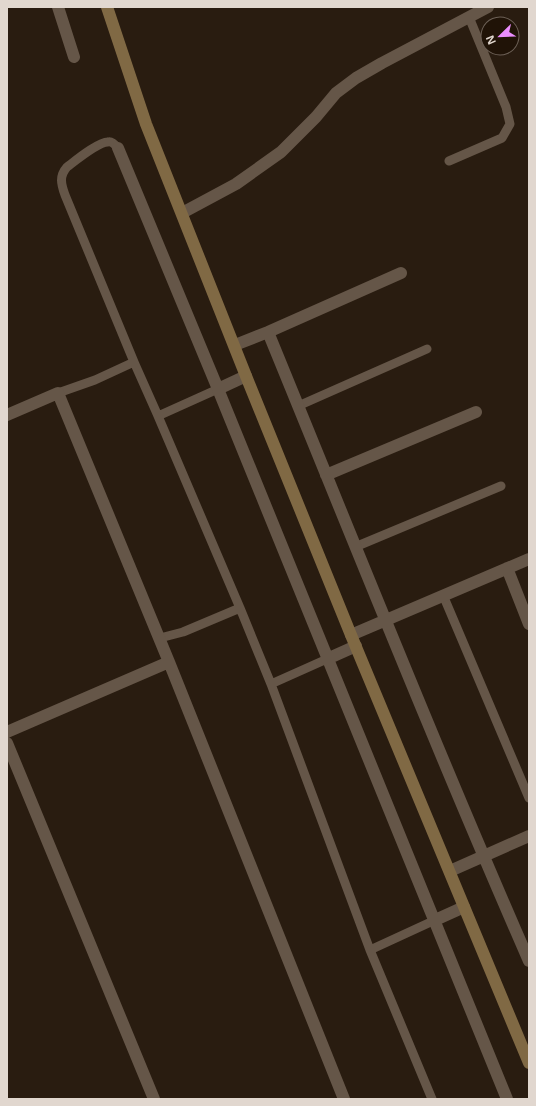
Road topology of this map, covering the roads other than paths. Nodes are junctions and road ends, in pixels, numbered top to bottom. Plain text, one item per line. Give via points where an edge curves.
1 (58, 7) edge
2 (107, 7) edge
3 (488, 7) edge
4 (469, 18) junction
5 (74, 57) dead end
6 (118, 148) joint
7 (449, 161) dead end
8 (182, 213) junction
9 (401, 273) dead end
10 (268, 332) junction
11 (235, 345) junction
12 (427, 349) dead end
13 (134, 362) junction
14 (246, 376) junction
15 (218, 389) junction
16 (58, 393) junction
17 (298, 406) junction
18 (476, 412) dead end
19 (7, 415) edge
20 (158, 416) junction
21 (326, 475) junction
22 (501, 486) dead end
23 (355, 546) junction
24 (529, 559) edge
25 (507, 568) junction
26 (443, 595) junction
27 (240, 608) junction
28 (385, 621) junction
29 (529, 624) edge
30 (160, 638) junction
31 (354, 640) junction
32 (327, 659) junction
33 (169, 662) junction
34 (271, 684) junction
35 (7, 732) edge
36 (7, 743) edge
37 (529, 798) edge
38 (529, 836) edge
39 (483, 856) junction
40 (450, 871) junction
41 (464, 907) junction
42 (433, 921) junction
43 (370, 950) junction
44 (529, 961) edge
45 (529, 1063) edge
46 (154, 1099) edge
47 (344, 1099) edge
48 (432, 1099) edge
49 (506, 1099) edge

1 - 5 street
2 - 8 street via 146,124
3 - 4 street
4 - 7 lane via 506,107 510,124 502,138
4 - 8 street via 356,78 336,93 281,152 236,184
6 - 13 lane via 109,141 102,143 67,167 62,172 61,182
6 - 15 street
8 - 11 street
9 - 10 street
10 - 11 street
10 - 17 street
11 - 14 street
12 - 17 lane
13 - 16 lane
13 - 20 lane
14 - 15 street
14 - 31 street
15 - 20 lane
15 - 32 street
16 - 19 street
16 - 30 street
17 - 21 street
18 - 21 street
20 - 27 lane
21 - 23 street
22 - 23 lane
23 - 28 street
24 - 25 street
25 - 26 street
25 - 29 street
26 - 28 street
26 - 37 lane
27 - 30 lane via 183,632
27 - 34 lane
28 - 31 street
28 - 39 street
30 - 33 street
31 - 32 street
31 - 40 street
32 - 34 lane
32 - 42 street
33 - 35 street
33 - 47 street
34 - 43 lane
36 - 46 street
38 - 39 street
39 - 40 street
39 - 44 street
40 - 41 street
41 - 42 street
41 - 45 street
42 - 43 lane
42 - 49 street
43 - 48 lane

